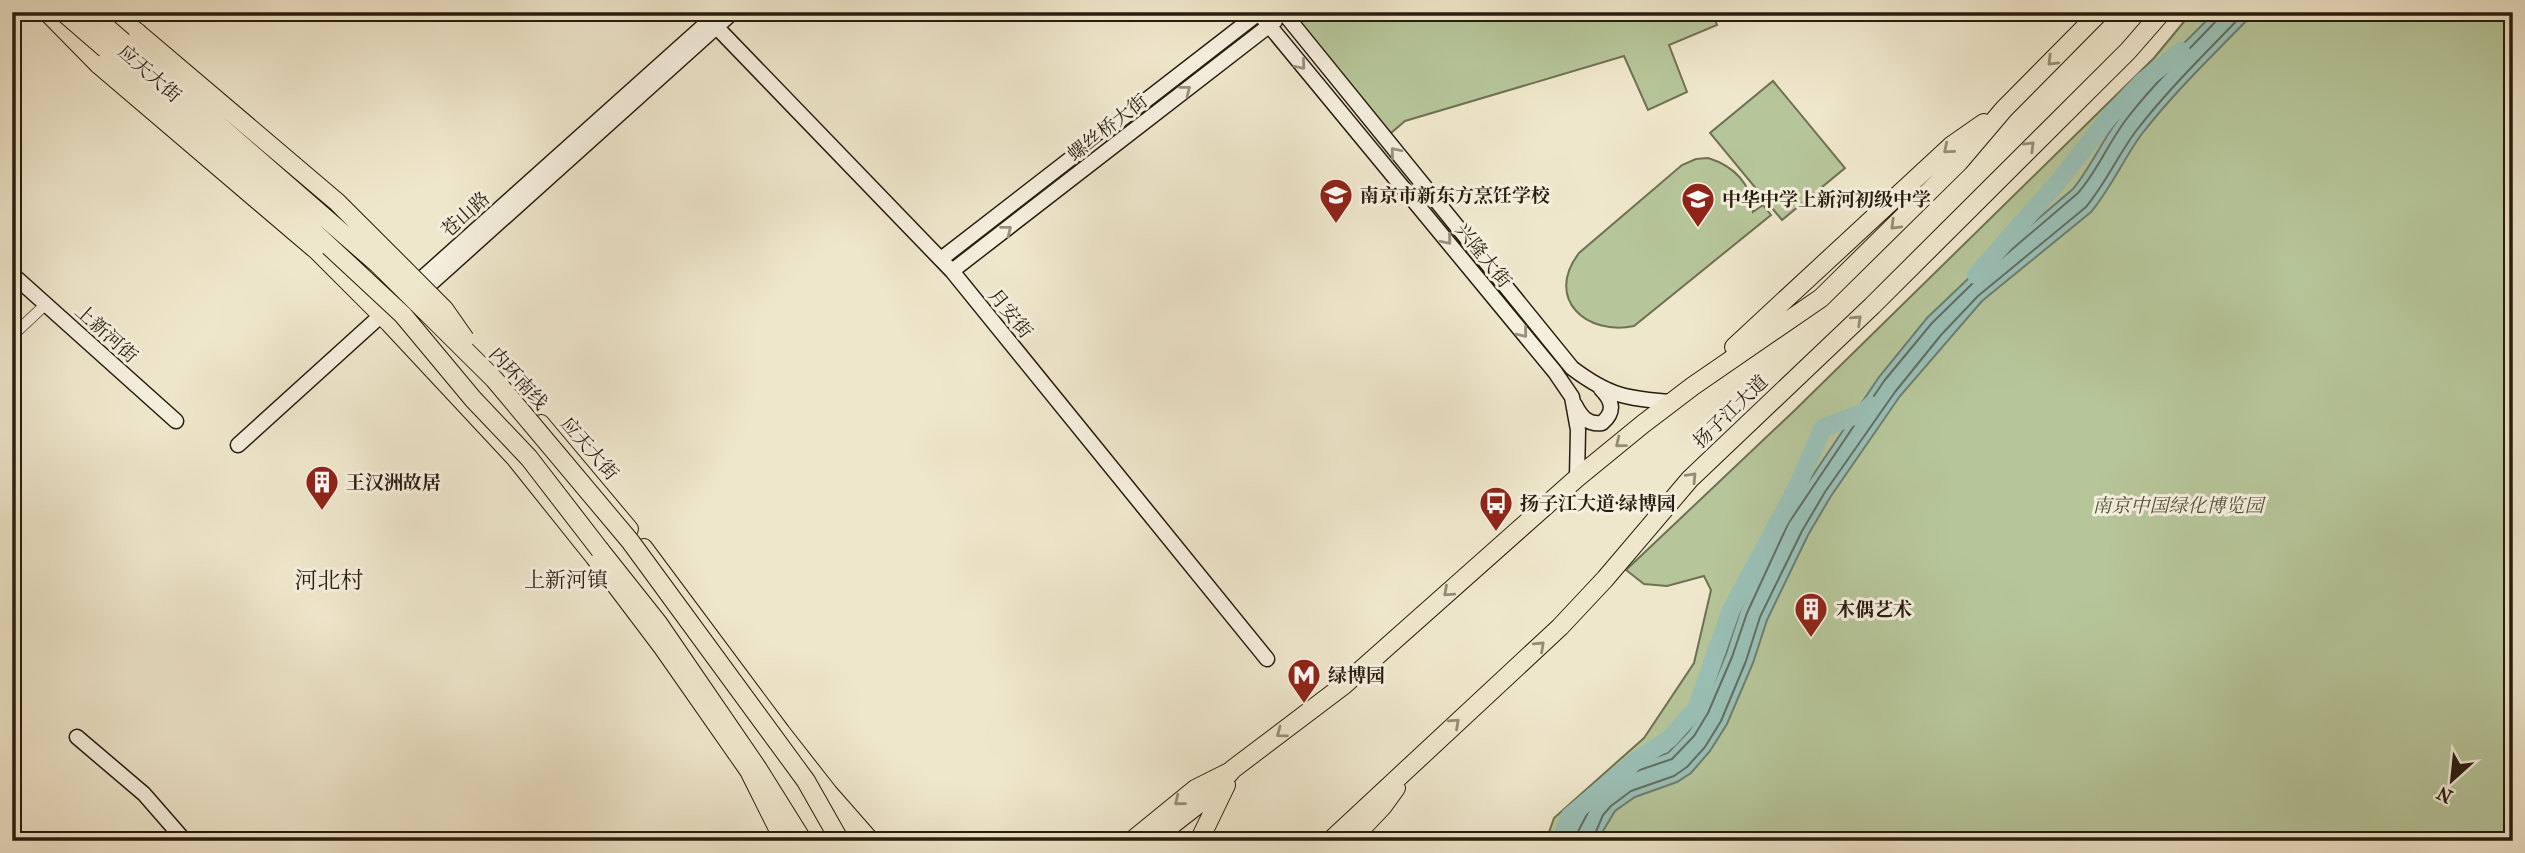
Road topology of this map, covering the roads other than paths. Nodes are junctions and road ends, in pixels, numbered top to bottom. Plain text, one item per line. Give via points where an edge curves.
1 (48, 12) edge
2 (63, 12) edge
3 (89, 12) edge
4 (105, 12) edge
5 (110, 12) edge
6 (733, 12) edge
7 (2099, 12) edge
8 (2162, 12) edge
9 (1259, 13) edge
10 (1284, 13) edge
11 (712, 18) edge
12 (1269, 26) junction
13 (941, 259) junction
14 (952, 271) junction
15 (12, 274) edge
16 (417, 289) junction
17 (46, 304) junction
18 (385, 320) junction
19 (12, 336) edge
20 (494, 379) junction
21 (1601, 389) junction
22 (1572, 397) junction
23 (473, 399) junction
24 (1672, 402) junction
25 (176, 421) dead end
26 (238, 445) dead end
27 (1577, 478) junction
28 (1267, 659) dead end
29 (77, 737) dead end
30 (1422, 754) junction
31 (758, 769) junction
32 (1233, 769) junction
33 (806, 781) junction
34 (185, 841) edge
35 (783, 841) edge
36 (791, 841) edge
37 (803, 841) edge
38 (841, 841) edge
39 (855, 841) edge
40 (872, 841) edge
41 (1130, 841) edge
42 (1151, 841) edge
43 (1199, 841) edge
44 (1330, 841) edge
45 (1350, 841) edge

1 - 18 main road, 应天大街 via 265,200
1 - 23 highway, bridge via 99,65 357,285
2 - 23 highway, bridge via 271,192 403,315
3 - 20 highway, 内环南线, bridge via 378,264
4 - 16 main road, 应天大街
5 - 20 highway, bridge via 337,202 444,309
6 - 11 street, 苍山路
7 -> 24 highway via 2004,109 1951,146
30 -> 8 highway, 扬子江大道 via 1560,627 1689,479 1871,306
9 - 12 street, 兴隆大街
9 - 13 street, 螺丝桥大街
10 - 12 street, 螺丝桥大街
21 -> 10 street, 兴隆大街 via 1572,369
11 - 13 street, 月安街
11 - 16 street, 苍山路
14 -> 12 street, 螺丝桥大街
12 -> 22 street, 兴隆大街
13 - 14 street, 月安街
14 - 28 street, 月安街
15 - 17 street, 上新河街
16 - 18 street, 苍山路
16 - 40 main road, 应天大街 via 562,445
17 - 19 street
17 - 25 street, 上新河街
18 - 26 street, 苍山路
18 - 35 main road, 应天大街 via 514,458 602,568 748,771
20 - 33 highway, 内环南线, bridge via 630,541
21 - 22 street via 1612,405 1602,423 1584,420
21 - 24 street, 兴隆大街
22 - 27 street, 兴隆大街 via 1578,430
23 - 31 highway, bridge via 528,458 658,623
24 -> 27 highway
27 -> 32 highway via 1328,698
29 - 34 street via 144,794
30 - 44 highway, 扬子江大道
30 - 45 highway
31 - 36 highway
31 - 37 highway
32 -> 41 main road via 1195,788
32 - 42 highway via 1209,796
32 - 43 highway
33 - 38 highway, 内环南线, bridge
33 - 39 highway, bridge

